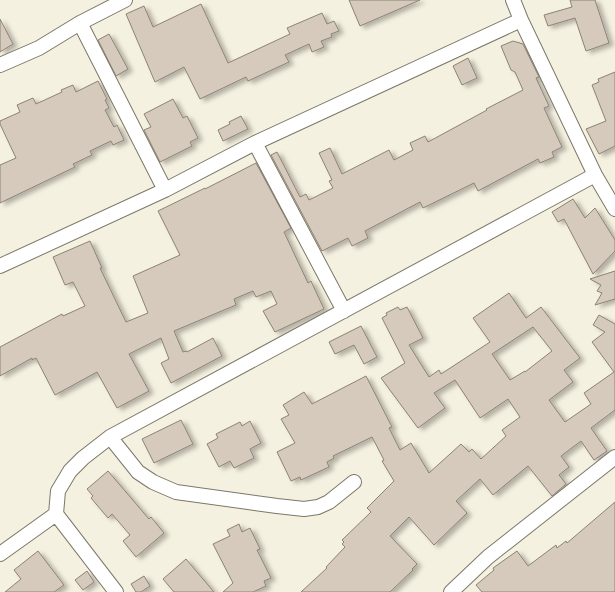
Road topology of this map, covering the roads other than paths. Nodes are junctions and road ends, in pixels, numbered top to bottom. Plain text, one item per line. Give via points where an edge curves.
1 (125, 0) edge
2 (513, 0) edge
3 (521, 20) junction
4 (80, 23) junction
5 (0, 65) edge
6 (255, 143) junction
7 (596, 175) junction
8 (165, 190) junction
9 (615, 209) edge
10 (0, 266) edge
11 (344, 311) junction
12 (110, 437) junction
13 (615, 457) edge
14 (354, 482) dead end
15 (56, 514) junction
16 (0, 554) edge
17 (116, 592) edge
18 (451, 592) edge

1 - 4 street
2 - 3 street
3 - 6 street
3 - 7 street
4 - 5 street via 39,48
4 - 8 street
6 - 8 street
6 - 11 street
7 - 9 street
7 - 11 street
8 - 10 street
11 - 12 street
12 - 14 street via 138,472 176,492 304,509 329,502
12 - 15 street via 70,471 58,491
13 - 18 street via 488,557
15 - 16 street
15 - 17 street

